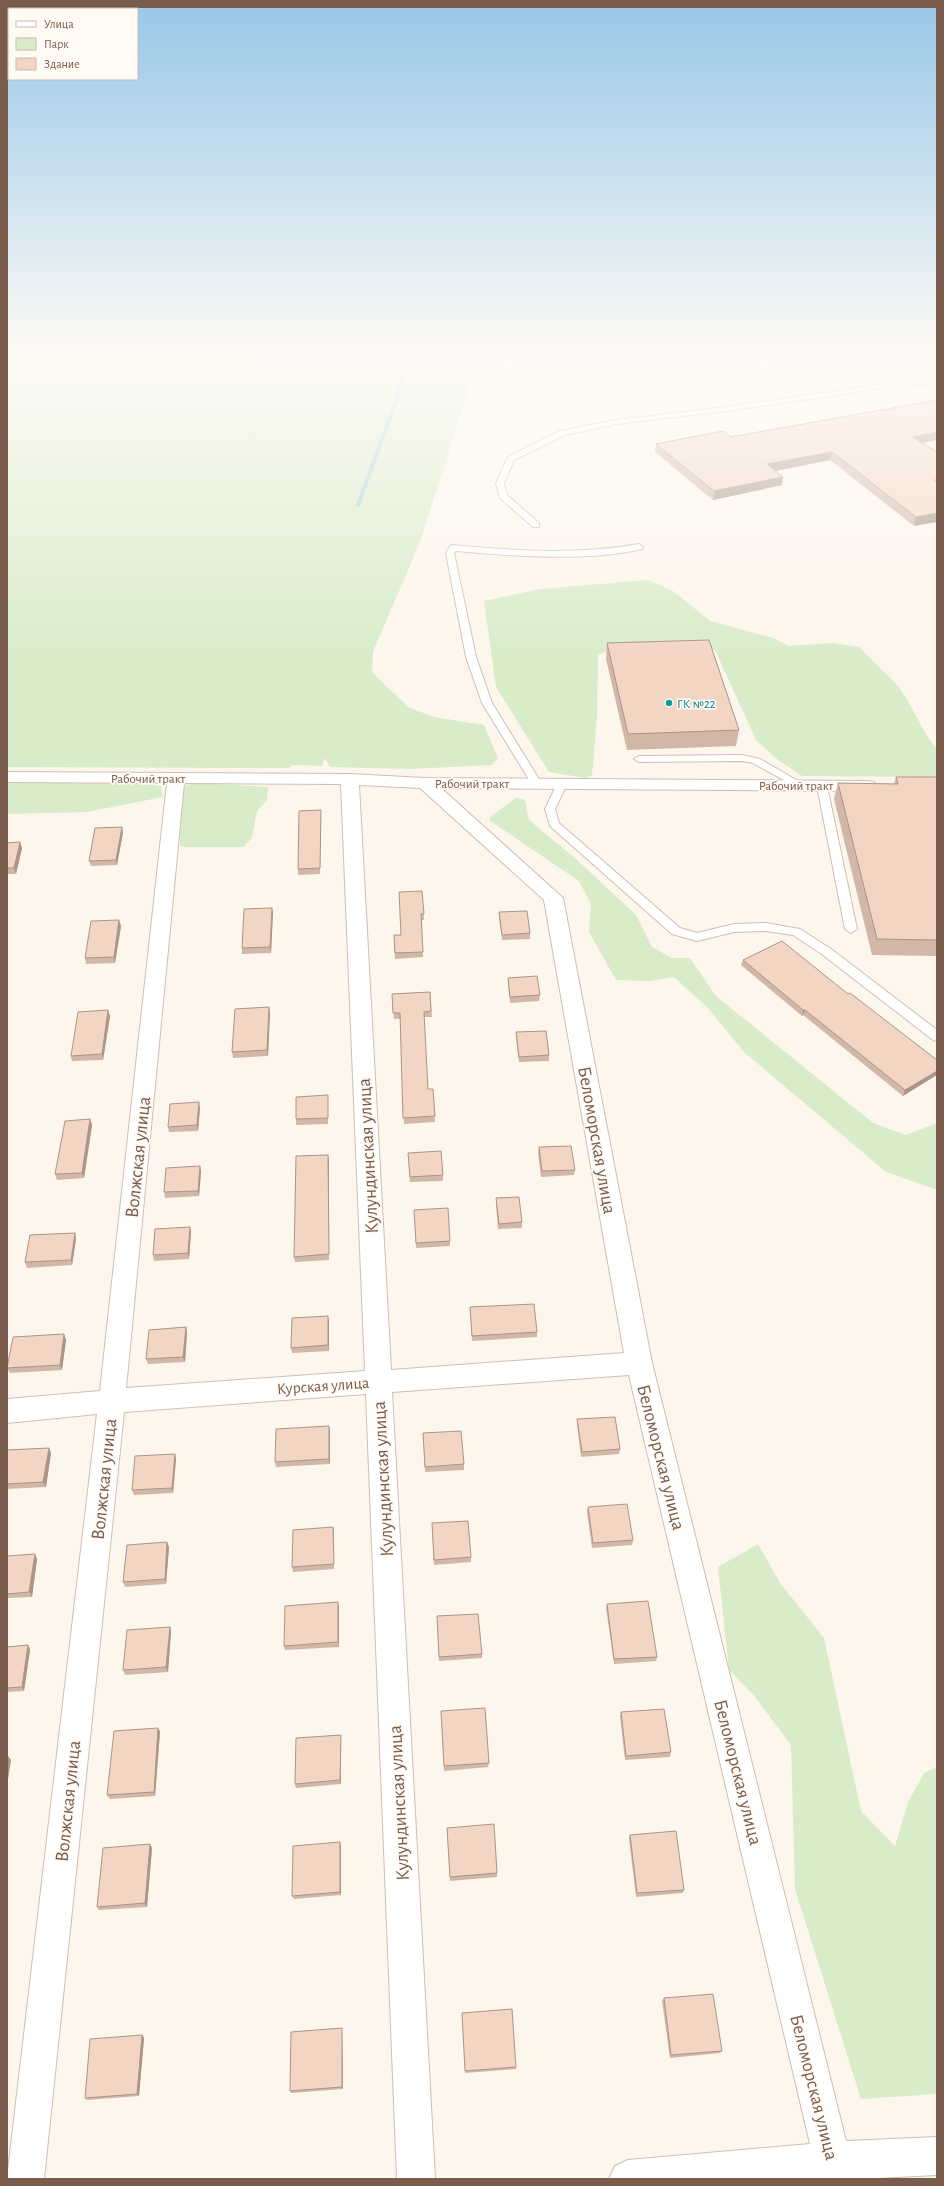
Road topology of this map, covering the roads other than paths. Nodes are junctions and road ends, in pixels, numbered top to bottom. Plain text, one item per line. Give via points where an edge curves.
1 (518, 456) edge
2 (536, 525) dead end
3 (639, 547) dead end
4 (639, 759) dead end
5 (7, 777) edge
6 (176, 778) junction
7 (350, 780) junction
8 (425, 783) junction
9 (537, 784) junction
10 (562, 784) junction
11 (800, 785) junction
12 (822, 786) junction
13 (883, 786) edge
14 (852, 929) dead end
15 (937, 1037) edge
16 (639, 1363) junction
17 (377, 1381) junction
18 (112, 1401) junction
19 (7, 1411) edge
20 (937, 2156) edge
21 (835, 2170) edge
22 (25, 2179) edge
23 (416, 2179) edge
24 (628, 2179) edge

1 - 2 lane via 512,459 500,483 503,496
3 - 9 lane via 603,553 508,553 453,548 450,553 471,657 487,703
4 - 11 lane via 742,758 763,764
5 - 6 street, Рабочий тракт
6 - 7 street, Рабочий тракт
6 - 18 street, Волжская улица
7 - 8 street, Рабочий тракт
7 - 17 street, Кулундинская улица
8 - 9 street, Рабочий тракт
8 - 16 street, Беломорская улица via 554,898
9 - 10 street, Рабочий тракт
10 - 11 street, Рабочий тракт
10 - 15 lane via 550,809 554,824 676,931 697,937 734,928 766,927 796,932 827,952
11 - 12 street, Рабочий тракт
12 - 13 street, Рабочий тракт
12 - 14 lane
16 - 17 street, Курская улица
16 - 21 street, Беломорская улица
17 - 18 street, Курская улица
17 - 23 street, Кулундинская улица
18 - 19 street, Курская улица
18 - 22 street, Волжская улица
20 - 21 street
21 - 24 street

